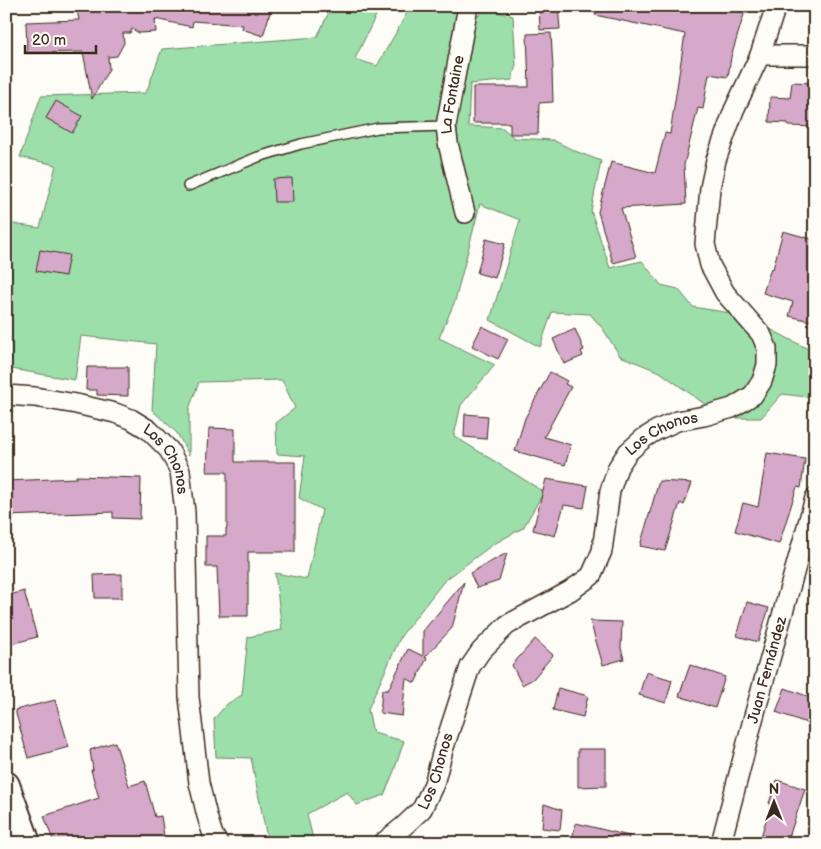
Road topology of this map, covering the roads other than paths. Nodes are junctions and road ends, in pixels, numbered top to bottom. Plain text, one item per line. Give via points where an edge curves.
1 (468, 6) edge
2 (776, 6) edge
3 (760, 55) junction
4 (815, 55) edge
5 (446, 126) junction
6 (188, 186) dead end
7 (464, 213) dead end
8 (6, 395) edge
9 (815, 498) edge
10 (6, 785) edge
11 (27, 843) edge
12 (218, 843) edge
13 (383, 843) edge
14 (721, 843) edge

1 - 5 street, La Fontaine
2 - 3 street, Los Chonos
3 - 4 street
3 - 13 street, Los Chonos via 734,110 716,160 705,244 710,265 725,293 761,334 767,348 767,365 762,381 753,396 732,408 677,421 644,438 628,452 618,467 610,491 602,551 591,576 507,625 481,651 470,667 434,784 422,809
5 - 6 lane via 378,128 301,144 258,157
5 - 7 street, La Fontaine
8 - 12 street, Los Chonos via 76,404 131,419 149,430 169,450 180,472 185,512 189,697 199,783
9 - 14 street, Juan Fernández
10 - 11 street

